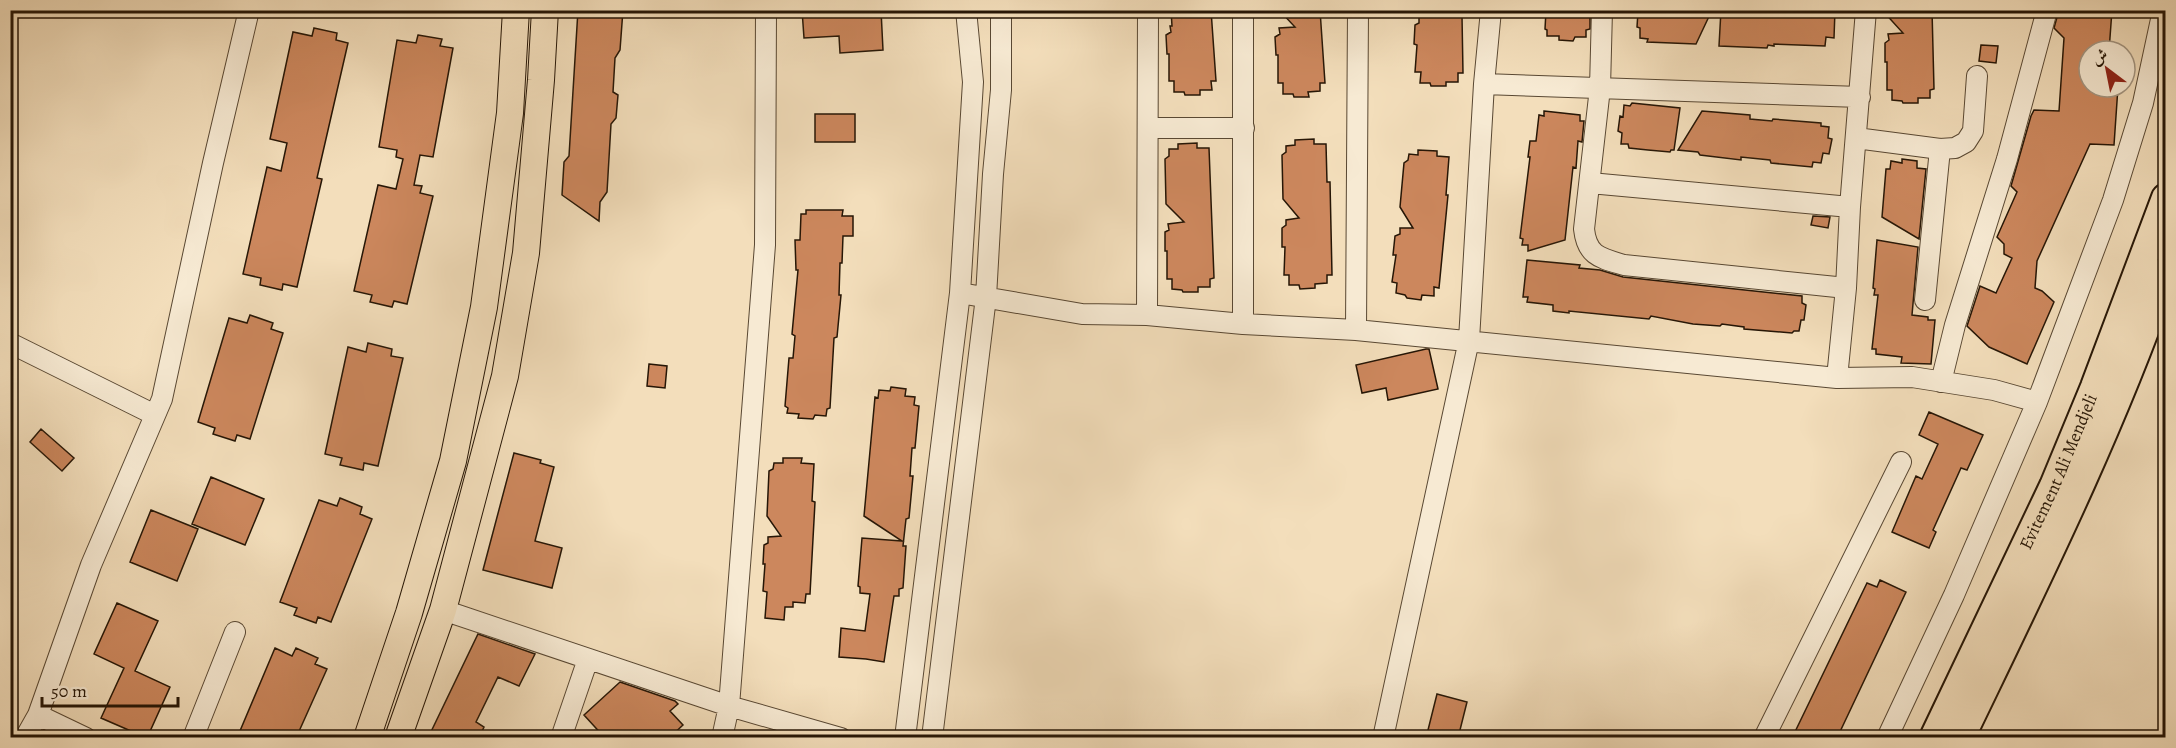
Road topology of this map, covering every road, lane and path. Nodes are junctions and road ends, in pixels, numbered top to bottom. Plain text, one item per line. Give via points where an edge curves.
1 (249, 10) edge
2 (516, 10) edge
3 (545, 10) edge
4 (766, 10) edge
5 (966, 10) edge
6 (1001, 10) edge
7 (1148, 10) edge
8 (1243, 10) edge
9 (1359, 10) edge
10 (1491, 10) edge
11 (1602, 10) edge
12 (1866, 10) edge
13 (2047, 10) edge
14 (2163, 10) edge
15 (1977, 76) dead end
16 (512, 78) junction
17 (541, 80) junction
18 (1484, 84) junction
19 (1600, 88) junction
20 (1860, 97) junction
21 (1148, 128) junction
22 (1244, 128) junction
23 (1856, 138) junction
24 (1940, 149) junction
25 (1590, 183) junction
26 (2166, 198) edge
27 (1850, 207) junction
28 (2166, 270) edge
29 (1846, 288) junction
30 (960, 293) junction
31 (986, 297) junction
32 (1926, 300) dead end
33 (1147, 315) junction
34 (1243, 324) junction
35 (1356, 330) junction
36 (1469, 340) junction
37 (10, 344) edge
38 (1837, 378) junction
39 (1941, 382) junction
40 (2037, 402) junction
41 (155, 415) junction
42 (1901, 462) dead end
43 (443, 610) junction
44 (235, 632) dead end
45 (588, 658) junction
46 (729, 706) junction
47 (38, 715) junction
48 (25, 738) edge
49 (86, 738) edge
50 (193, 738) edge
51 (367, 738) edge
52 (398, 738) edge
53 (561, 738) edge
54 (722, 738) edge
55 (842, 738) edge
56 (905, 738) edge
57 (932, 738) edge
58 (1383, 738) edge
59 (1764, 738) edge
60 (1887, 738) edge
61 (1934, 738) edge
62 (1960, 738) edge

1 - 41 street via 162,399
2 - 16 main road
3 - 17 main road
4 - 46 street via 765,245
5 - 30 street via 973,82
6 - 31 street via 1001,90
7 - 21 street
8 - 22 street
9 - 35 street
10 - 18 street
11 - 19 street
12 - 20 street
13 - 39 street
14 - 40 street via 2143,103 2113,200
15 - 24 street via 1973,131 1966,142
16 - 17 main road
16 - 51 main road via 484,307 453,461 409,613
17 - 43 main road via 526,253 505,376
18 - 19 street
18 - 36 street
19 - 20 street
19 - 25 street
20 - 23 street
21 - 22 street
21 - 33 street
22 - 34 street
23 - 24 street
23 - 27 street
24 - 32 street
25 - 27 street
25 - 29 street via 1584,229 1586,243 1600,258 1624,265
26 - 61 highway, Evitement Ali Mendjeli via 2054,486
27 - 29 street
28 - 62 highway, Evitement Ali Mendjeli via 2143,337 2092,459
29 - 38 street
30 - 31 street
30 - 56 street
31 - 33 street via 1082,314
31 - 57 street
33 - 34 street
34 - 35 street
35 - 36 street
36 - 38 street
36 - 58 street
37 - 41 street
38 - 39 street via 1912,377
39 - 40 street
40 - 60 street
41 - 47 street via 91,565
42 - 59 street
43 - 45 street
43 - 52 main road
44 - 50 street
45 - 46 street
45 - 53 street
46 - 54 street
46 - 55 street
47 - 48 street
47 - 49 street

